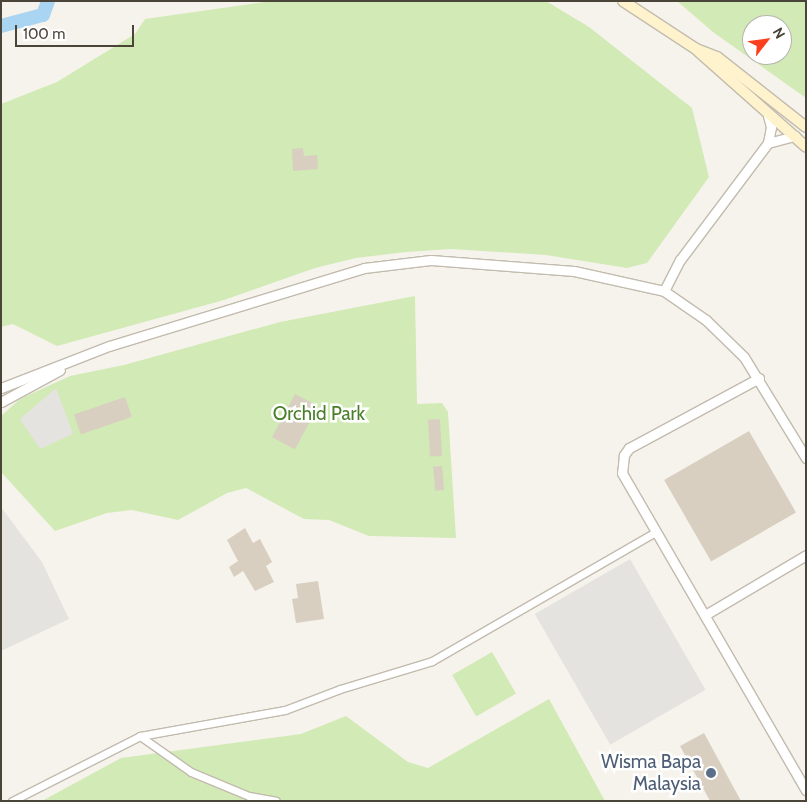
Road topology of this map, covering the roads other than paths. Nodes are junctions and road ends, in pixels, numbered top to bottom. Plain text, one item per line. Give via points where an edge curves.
1 (623, 1) edge
2 (696, 48) junction
3 (766, 111) junction
4 (806, 127) edge
5 (794, 136) junction
6 (768, 144) junction
7 (806, 147) edge
8 (664, 291) junction
9 (68, 364) junction
10 (759, 378) junction
11 (1, 388) edge
12 (1, 402) edge
13 (806, 458) edge
14 (655, 532) junction
15 (806, 555) edge
16 (705, 615) junction
17 (140, 736) junction
18 (806, 791) edge
19 (12, 801) edge
20 (276, 801) edge

1 - 2 main road
2 - 3 main road
2 - 4 main road via 717,57
3 - 5 main road
3 - 6 street via 771,127
5 - 6 street
5 - 7 main road
6 - 8 street via 680,260
8 - 9 street via 574,271 431,260 399,263 364,268 283,291 109,346
8 - 10 street via 725,336
9 - 11 street
9 - 12 street
10 - 13 street
10 - 14 street via 629,448 624,454 622,473
14 - 16 street
14 - 17 street via 432,661 377,676 285,710
15 - 16 street
16 - 18 street
17 - 19 street
17 - 20 street via 191,772 249,796

